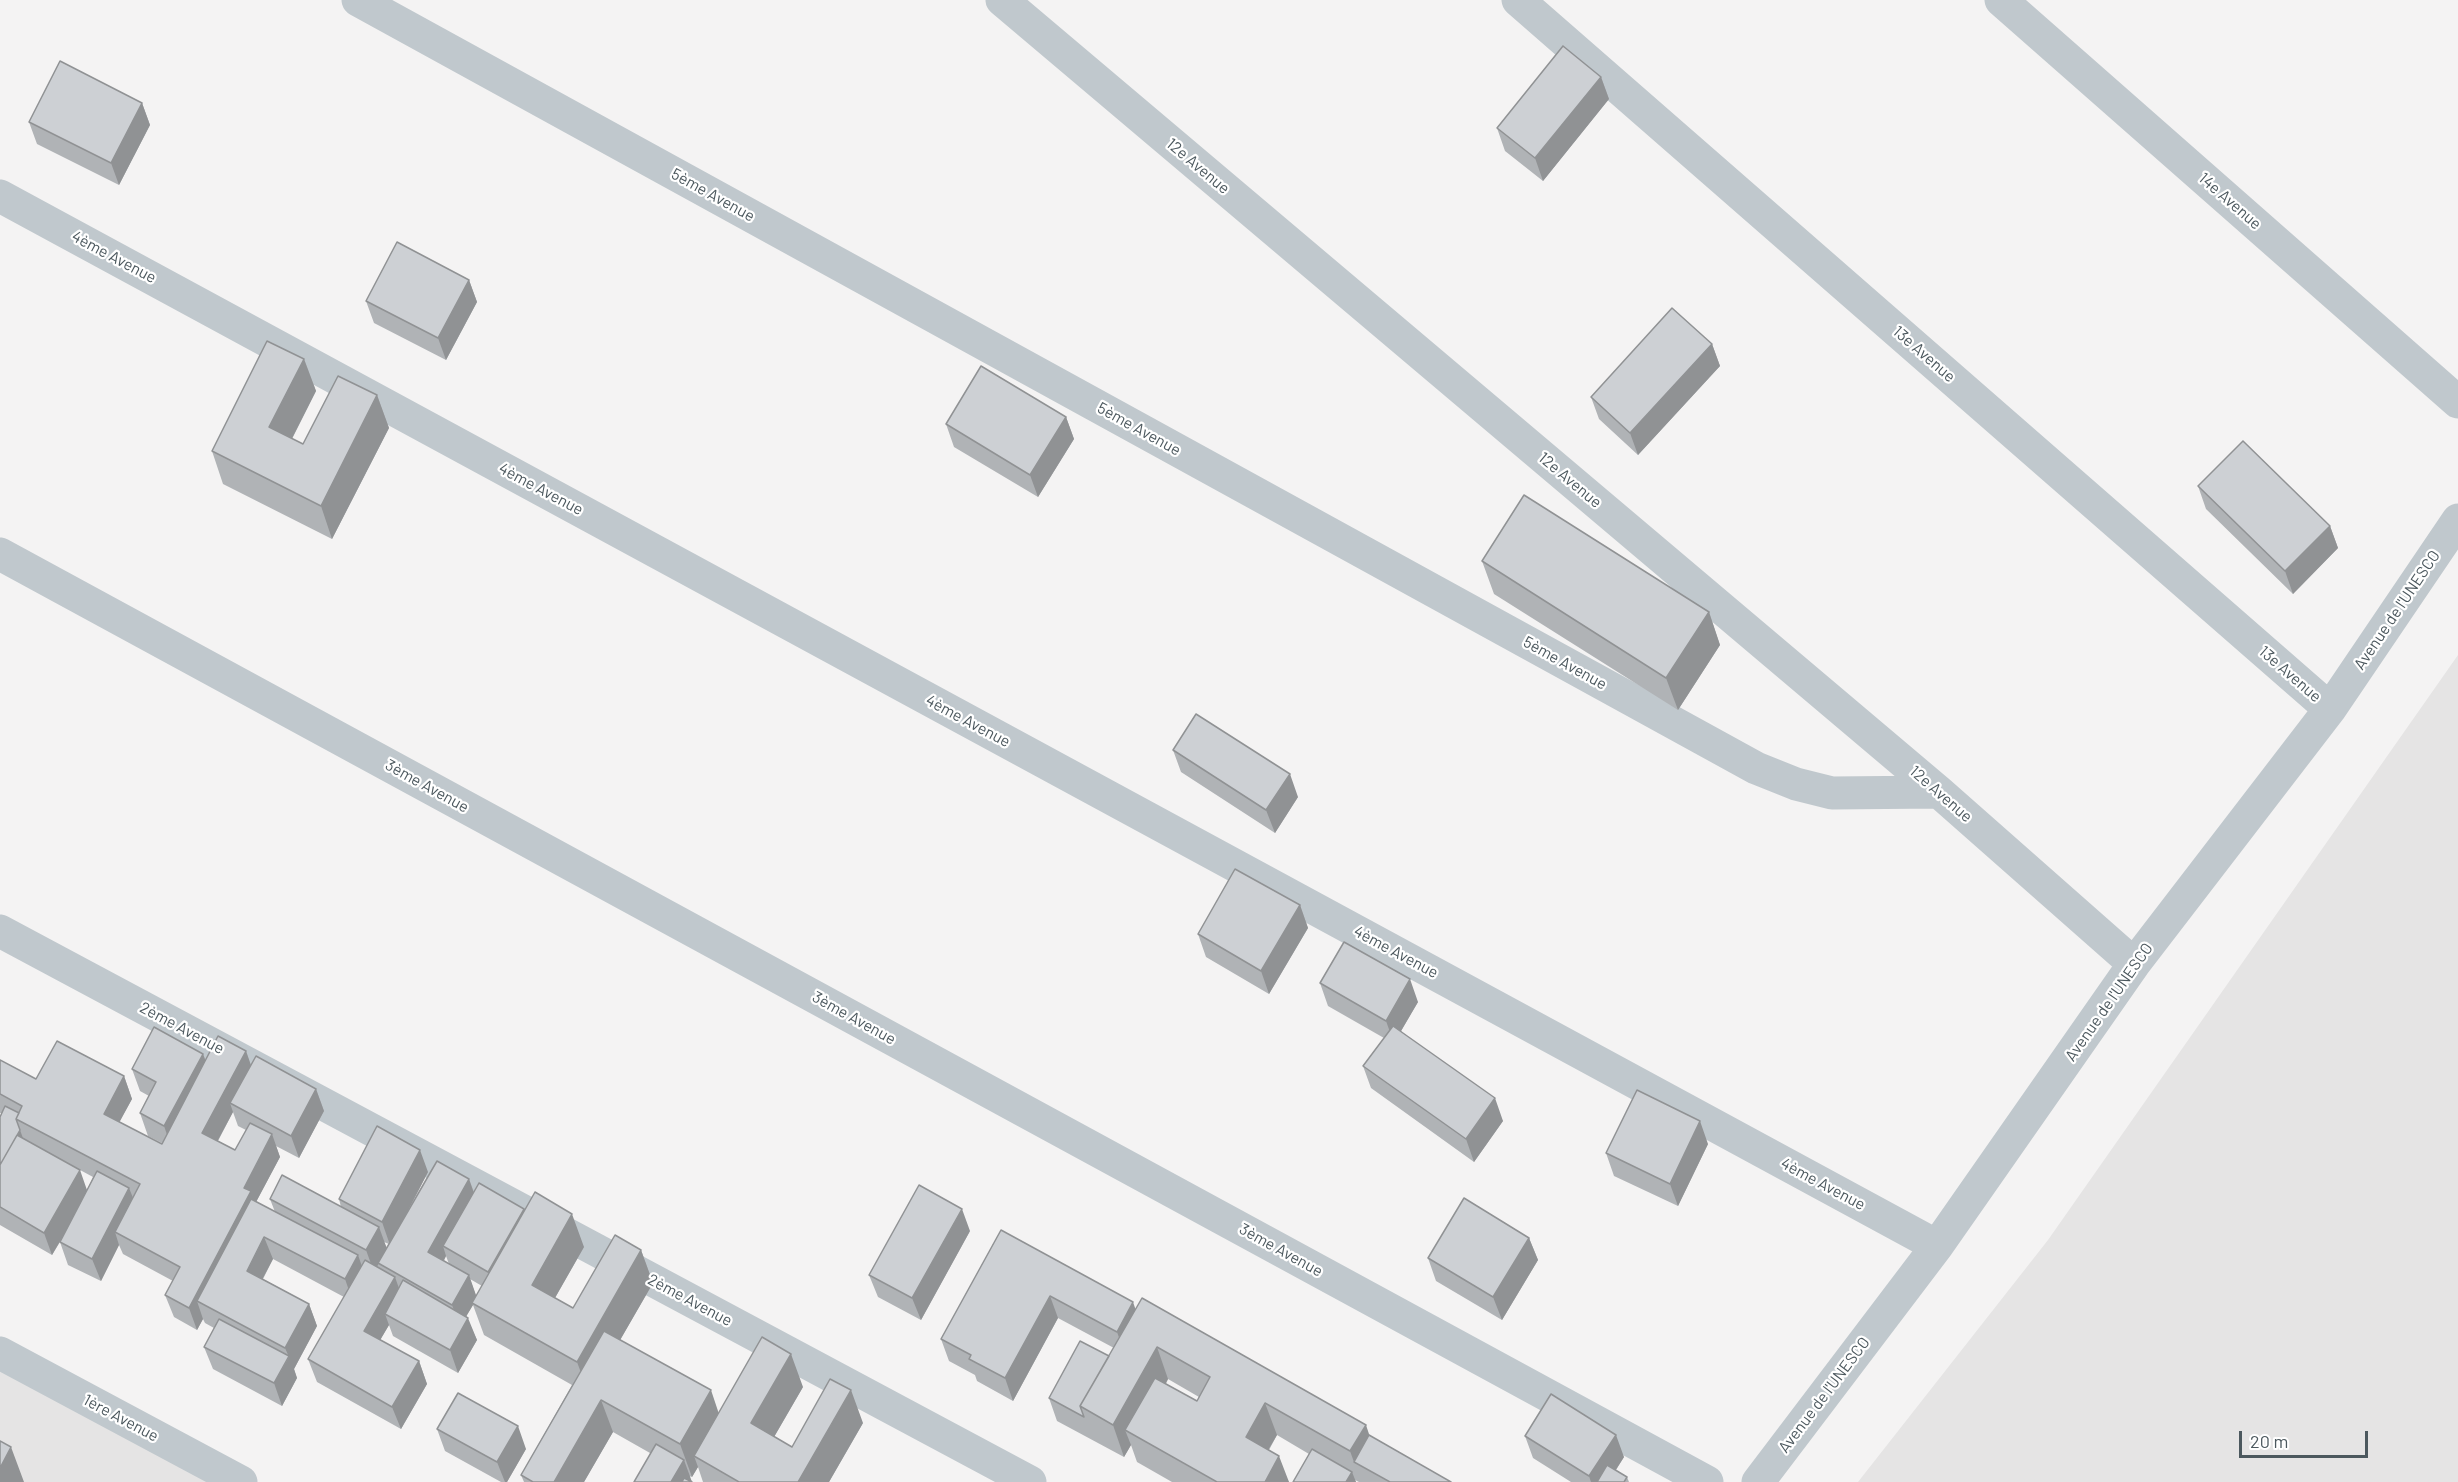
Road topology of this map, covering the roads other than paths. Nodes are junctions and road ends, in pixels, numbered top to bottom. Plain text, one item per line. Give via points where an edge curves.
1 (358, 0) edge
2 (1002, 0) edge
3 (1518, 0) edge
4 (2001, 0) edge
5 (0, 196) edge
6 (2458, 402) edge
7 (2458, 520) edge
8 (0, 554) edge
9 (2330, 709) junction
10 (1939, 792) junction
11 (0, 931) edge
12 (2134, 964) junction
13 (1937, 1246) junction
14 (0, 1353) edge
15 (241, 1482) edge
16 (1030, 1482) edge
17 (1707, 1482) edge
18 (1758, 1482) edge

1 - 10 street, 5ème Avenue via 1756,768 1832,793
2 - 10 street, 12e Avenue
3 - 9 street, 13e Avenue
4 - 6 street, 14e Avenue
5 - 13 street, 4ème Avenue
7 - 9 street, Avenue de l'UNESCO
8 - 17 street, 3ème Avenue
9 - 12 street, Avenue de l'UNESCO
10 - 12 street, 12e Avenue
11 - 16 street, 2ème Avenue
12 - 13 street, Avenue de l'UNESCO
13 - 18 street, Avenue de l'UNESCO
14 - 15 street, 1ère Avenue

